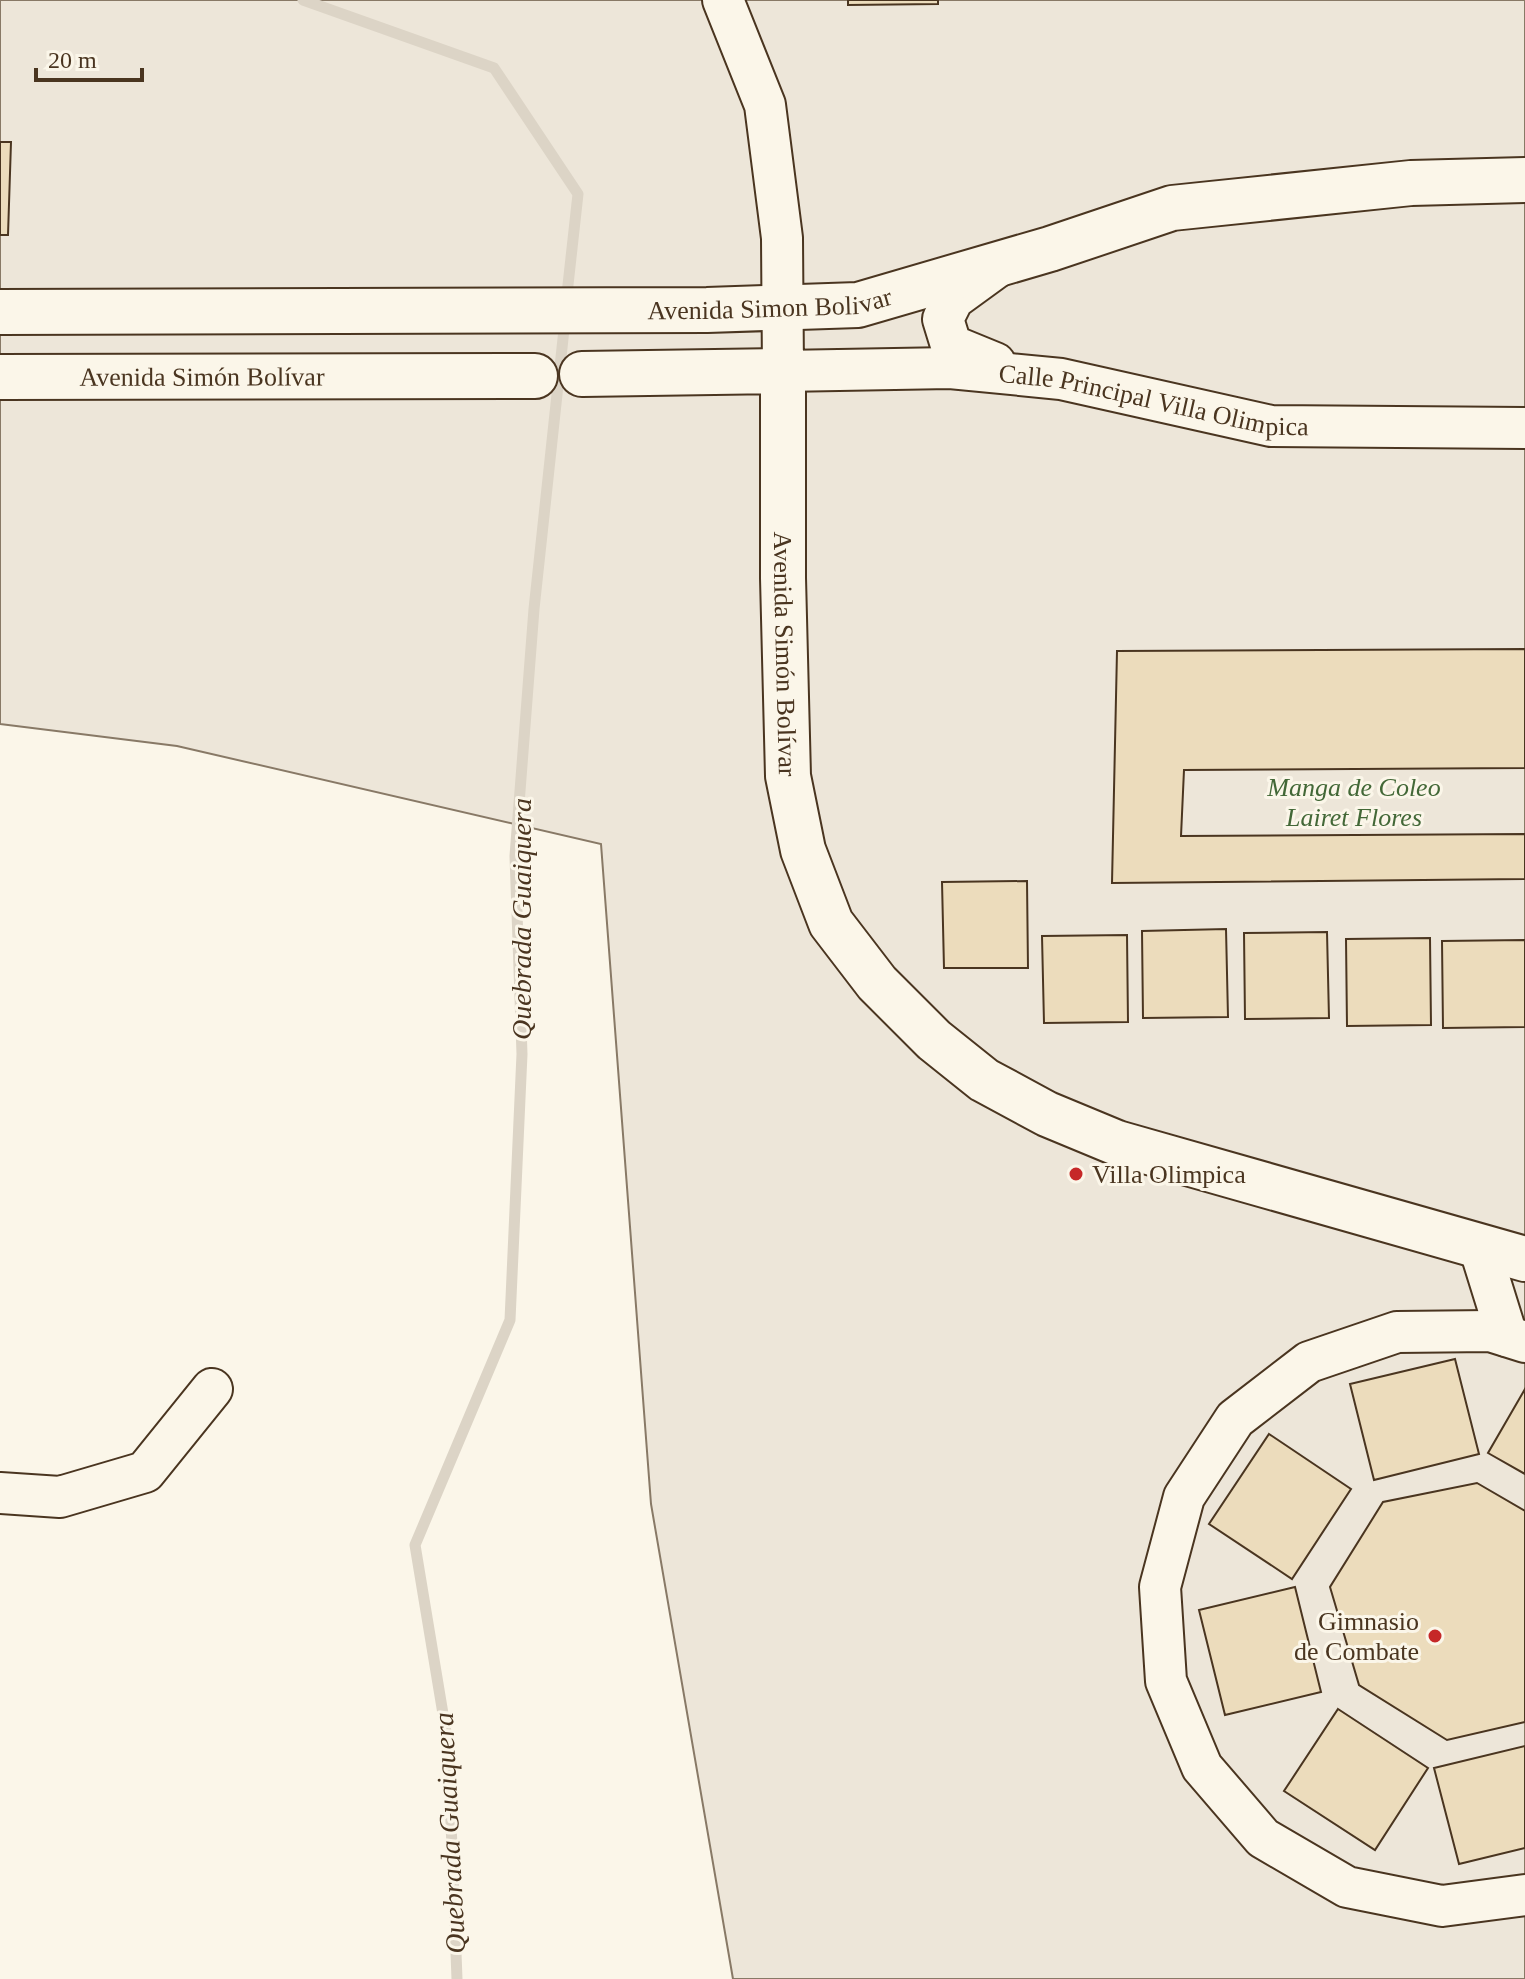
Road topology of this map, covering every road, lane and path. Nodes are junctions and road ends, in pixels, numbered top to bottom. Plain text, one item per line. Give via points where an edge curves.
1 (723, 0) edge
2 (1525, 180) edge
3 (1007, 261) junction
4 (783, 309) junction
5 (0, 312) edge
6 (783, 371) junction
7 (582, 374) joint
8 (535, 376) joint
9 (0, 377) edge
10 (1061, 379) junction
11 (1525, 428) edge
12 (1479, 1246) junction
13 (1525, 1259) edge
14 (1516, 1339) edge
15 (212, 1389) dead end
16 (0, 1493) edge
17 (1525, 1895) edge

1 - 4 street via 765,105 782,238
2 - 3 main road, Avenida Simon Bolivar via 1411,183 1172,208
3 - 4 main road, Avenida Simon Bolivar via 858,305
3 - 10 street via 953,299 943,319 951,345 997,364
4 - 5 main road, Avenida Simon Bolivar
4 - 6 street
6 - 7 main road, Avenida Simón Bolívar
6 - 10 street, Calle Principal Villa Olimpica via 950,368
6 - 12 main road, Avenida Simón Bolívar via 788,776 803,850 831,923 877,983 984,1080 1047,1114 1117,1143
7 - 8 street, Avenida Simón Bolívar
8 - 9 main road, Avenida Simón Bolívar
10 - 11 street, Calle Principal Villa Olimpica via 1271,426
12 - 13 main road, Avenida Simón Bolívar
12 - 14 street
14 - 17 street via 1490,1331 1397,1332 1309,1362 1235,1419 1184,1497 1160,1587 1166,1681 1202,1767 1263,1838 1347,1887 1442,1906
15 - 16 street via 145,1472 60,1497

